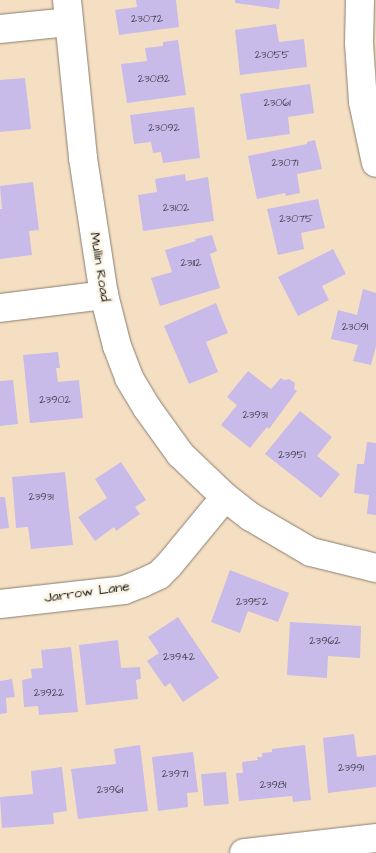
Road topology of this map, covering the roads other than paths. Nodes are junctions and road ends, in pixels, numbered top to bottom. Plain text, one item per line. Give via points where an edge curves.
1 (360, 0) edge
2 (68, 11) edge
3 (0, 28) edge
4 (376, 163) edge
5 (104, 295) junction
6 (0, 308) edge
7 (225, 497) junction
8 (376, 568) edge
9 (0, 604) edge
10 (376, 838) edge
11 (244, 853) edge

1 - 4 street via 363,102
2 - 3 street
2 - 5 street, Mullin Road via 83,158
5 - 6 street
5 - 7 street, Mullin Road via 117,346 129,378 142,400 180,454
7 - 8 street, Mullin Road via 251,517 312,552
7 - 9 street, Jarrow Lane via 169,565 142,583 124,590
10 - 11 street

